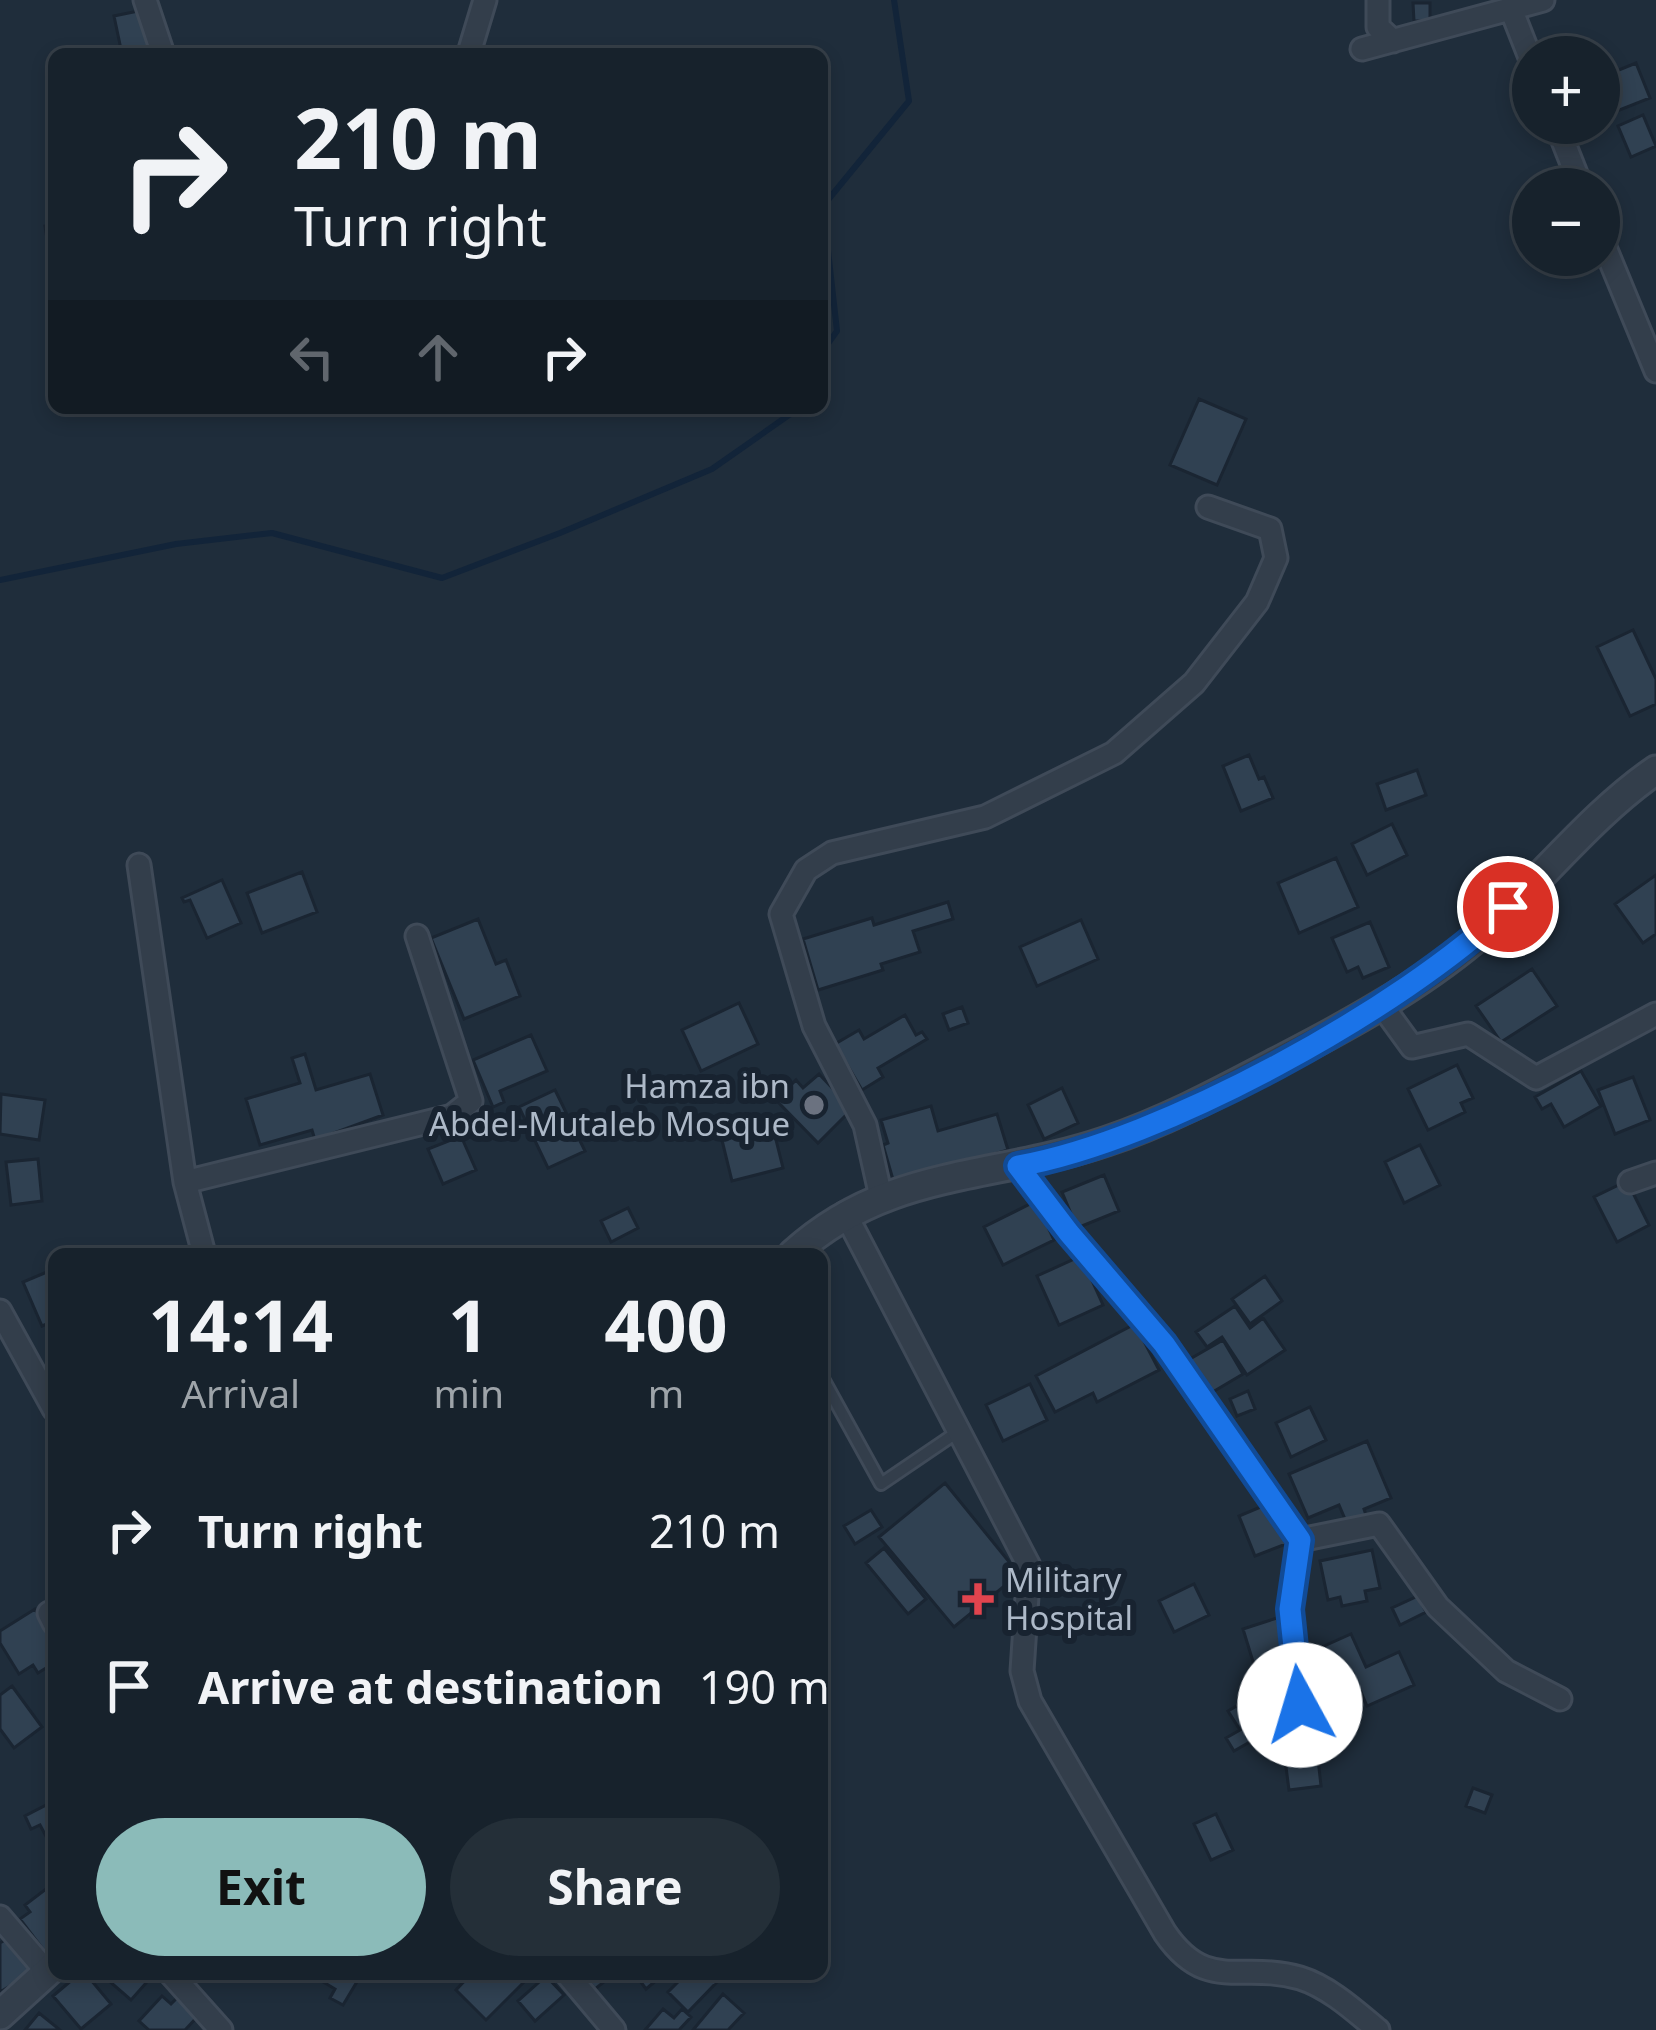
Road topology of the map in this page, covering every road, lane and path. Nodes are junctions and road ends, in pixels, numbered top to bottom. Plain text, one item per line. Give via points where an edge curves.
1 (145, 0) edge
2 (485, 0) edge
3 (1378, 0) edge
4 (1543, 0) edge
5 (1511, 9) junction
6 (1522, 36) edge
7 (1394, 41) junction
8 (161, 48) edge
9 (471, 48) edge
10 (1362, 50) dead end
11 (1617, 276) edge
12 (1656, 371) edge
13 (1208, 507) dead end
14 (1654, 776) edge
15 (139, 865) dead end
16 (417, 936) dead end
17 (1380, 1003) junction
18 (1656, 1014) edge
19 (1018, 1166) junction
20 (1656, 1173) edge
21 (185, 1182) junction
22 (1630, 1182) dead end
23 (881, 1197) junction
24 (845, 1213) junction
25 (202, 1248) edge
26 (801, 1248) edge
27 (0, 1311) edge
28 (828, 1388) edge
29 (48, 1398) edge
30 (959, 1431) junction
31 (1300, 1540) junction
32 (1560, 1699) dead end
33 (1300, 1705) dead end
34 (0, 1917) edge
35 (48, 1967) edge
36 (48, 1971) edge
37 (176, 1980) edge
38 (572, 1980) edge
39 (0, 2015) edge
40 (220, 2030) edge
41 (614, 2030) edge
42 (1378, 2030) edge

1 - 8 street
2 - 9 street
3 - 7 street via 1378,27
4 - 5 street
5 - 6 street
5 - 7 street
7 - 10 street
11 - 12 street
13 - 23 street via 1270,529 1276,558 1257,602 1194,682 1114,753 985,817 832,853 806,870 781,914 814,1026 865,1125
14 - 17 street via 1474,940
15 - 21 street
16 - 21 street via 471,1101 452,1116
17 - 18 street via 1412,1046 1468,1034 1536,1078
17 - 19 street via 1185,1110
19 - 23 street
19 - 31 street via 1164,1344
20 - 22 street
21 - 25 street
23 - 24 street
24 - 26 street
24 - 30 street
27 - 29 street
28 - 30 lane via 881,1484
30 - 42 street via 1029,1566 1022,1671 1030,1702 1181,1957 1198,1967 1300,1978
31 - 32 street via 1379,1524 1438,1607 1505,1671
31 - 33 street via 1290,1609
34 - 35 street
36 - 39 street
37 - 40 street
38 - 41 street

